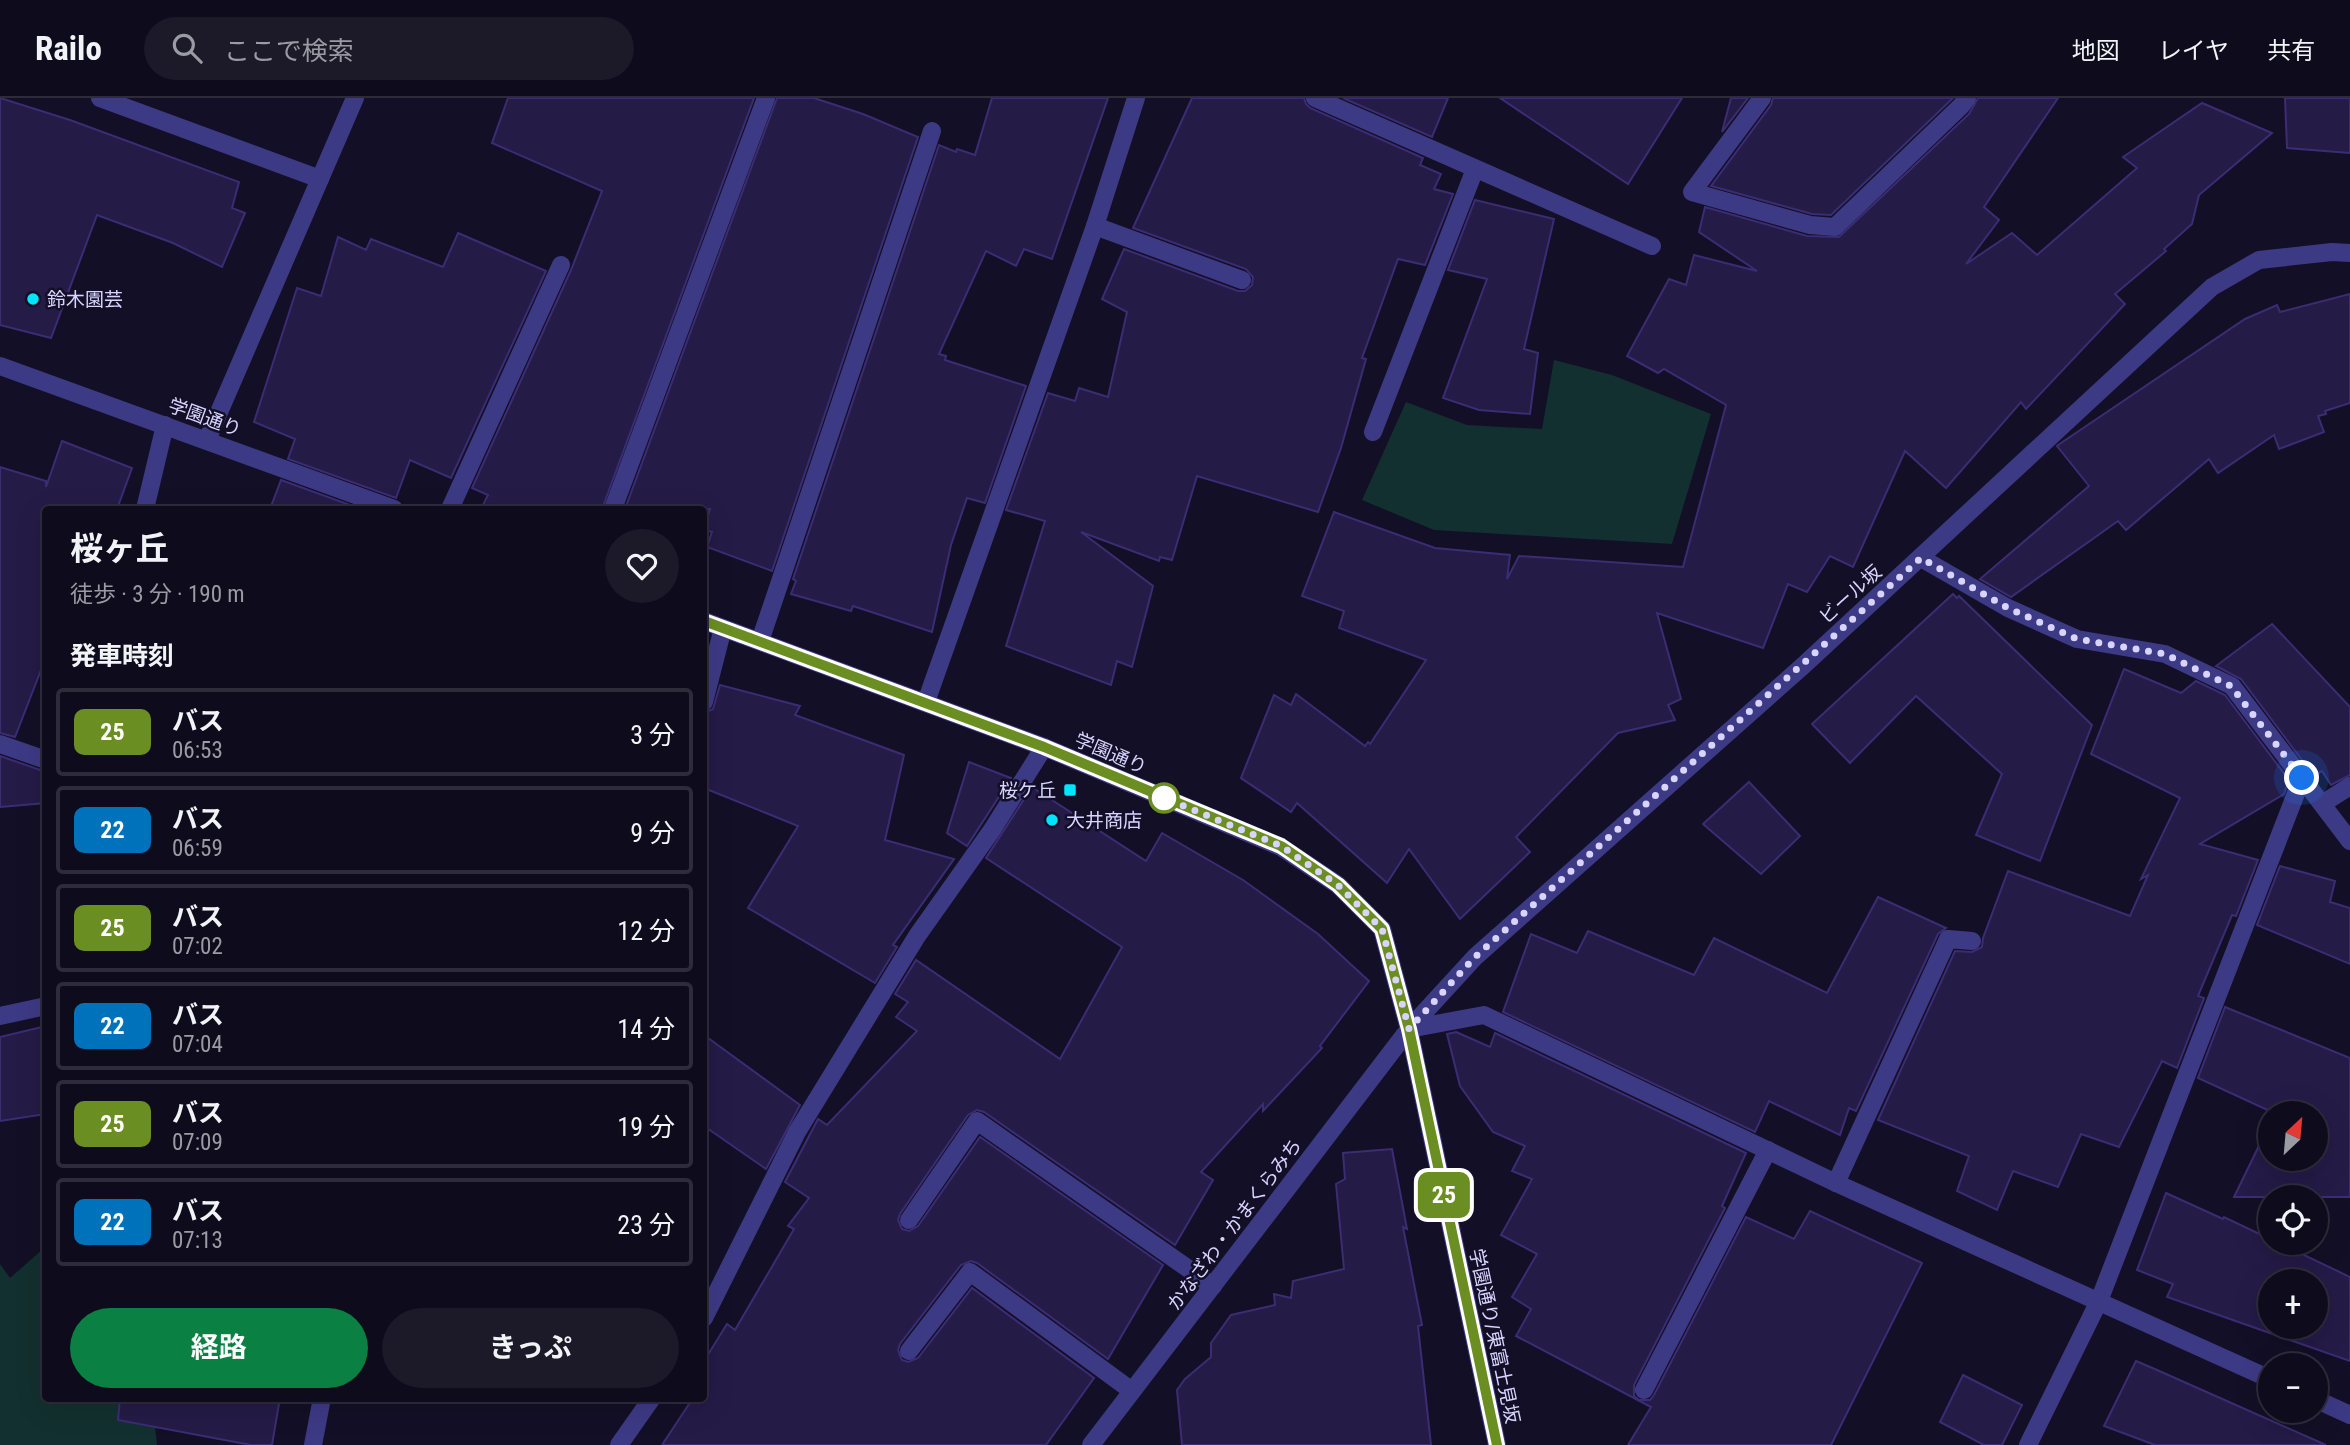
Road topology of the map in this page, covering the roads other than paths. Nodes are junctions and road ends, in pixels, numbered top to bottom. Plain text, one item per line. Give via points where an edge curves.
1 (100, 98) edge
2 (355, 98) edge
3 (766, 98) edge
4 (1136, 98) edge
5 (1762, 98) edge
6 (1967, 98) edge
7 (1329, 102) edge
8 (932, 131) dead end
9 (1475, 169) junction
10 (320, 179) junction
11 (1095, 226) junction
12 (1652, 246) dead end
13 (2350, 253) edge
14 (561, 265) dead end
15 (1242, 280) dead end
16 (0, 366) edge
17 (165, 425) junction
18 (1373, 432) dead end
19 (207, 440) junction
20 (146, 506) edge
21 (386, 506) edge
22 (451, 506) edge
23 (613, 506) edge
24 (1921, 558) junction
25 (707, 622) edge
26 (723, 628) junction
27 (760, 641) junction
28 (707, 690) edge
29 (926, 702) junction
30 (0, 744) edge
31 (1044, 747) junction
32 (42, 759) edge
33 (2302, 778) junction
34 (2350, 786) edge
35 (2322, 804) junction
36 (2350, 841) edge
37 (1972, 941) dead end
38 (42, 1007) edge
39 (0, 1016) edge
40 (1409, 1029) junction
41 (1768, 1150) junction
42 (1836, 1183) junction
43 (909, 1220) dead end
44 (1213, 1286) junction
45 (2099, 1301) junction
46 (707, 1312) edge
47 (909, 1351) dead end
48 (2258, 1374) edge
49 (1644, 1390) dead end
50 (1132, 1391) junction
51 (321, 1402) edge
52 (649, 1402) edge
53 (2328, 1405) edge
54 (2350, 1415) edge
55 (313, 1445) edge
56 (619, 1445) edge
57 (1091, 1445) edge
58 (1497, 1445) edge
59 (2028, 1445) edge

1 - 10 street
2 - 10 street
3 - 23 street
4 - 11 street
5 - 6 street via 1692,192 1810,225 1835,227
7 - 9 street
8 - 27 street
9 - 12 street
9 - 18 street
10 - 19 street
11 - 15 street
11 - 29 street
13 - 24 street, ビール坂 via 2259,260 2212,286
14 - 22 street
16 - 17 street, 学園通り
17 - 19 street, 学園通り
17 - 20 street
19 - 21 street, 学園通り
24 - 33 street via 2008,608 2077,639 2165,654 2231,686
24 - 40 street, ビール坂 via 1475,957
25 - 26 street, 学園通り
26 - 27 street, 学園通り
26 - 28 street
27 - 29 street, 学園通り
29 - 31 street, 学園通り
30 - 32 street
31 - 40 street, 学園通り via 1281,846 1338,885 1382,929
31 - 46 street via 917,936 797,1132
33 - 35 street
33 - 45 street
34 - 35 street
35 - 36 street
37 - 42 street via 1948,939
38 - 39 street
40 - 41 street via 1484,1015
40 - 44 street, かなざわ・かまくらみち
40 - 58 street, 学園通り/東富士見坂
41 - 42 street
41 - 49 street
42 - 45 street
43 - 44 street via 977,1121
44 - 50 street, かなざわ・かまくらみち
45 - 48 street
45 - 59 street
47 - 50 street via 970,1272
50 - 57 street, かなざわ・かまくらみち
51 - 55 street
52 - 56 street
53 - 54 street

